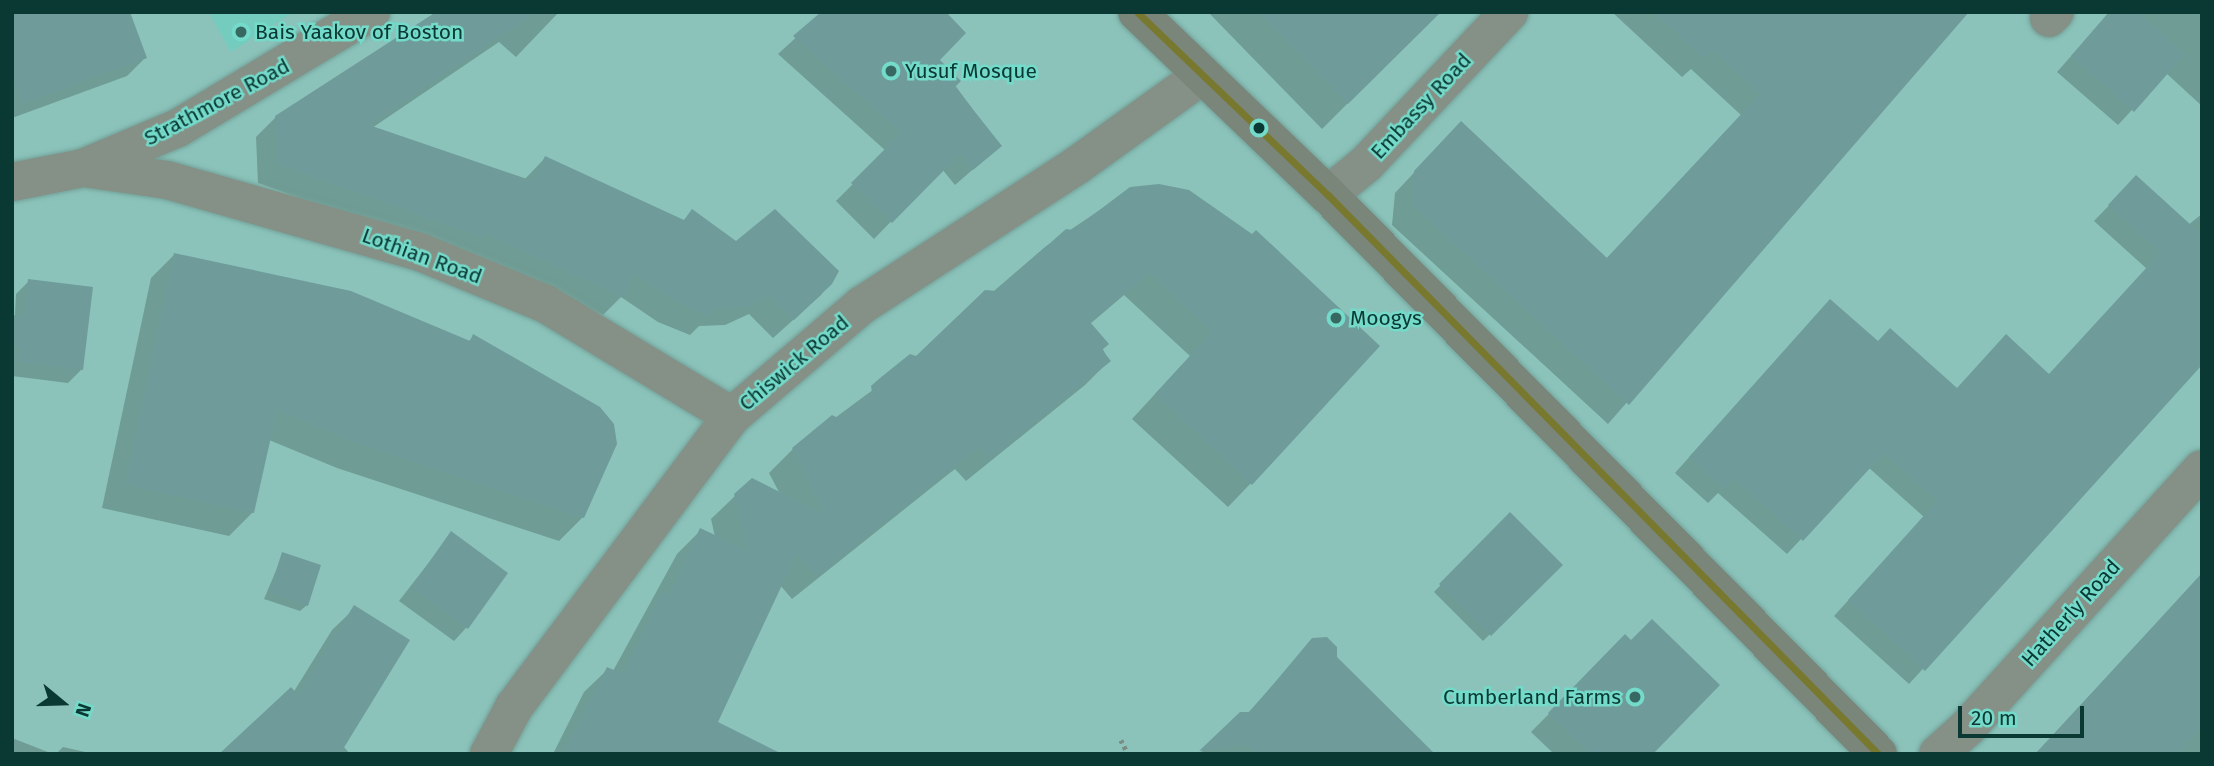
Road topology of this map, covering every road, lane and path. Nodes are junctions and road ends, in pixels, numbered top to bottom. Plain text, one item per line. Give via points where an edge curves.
1 (371, 12) edge
2 (1137, 12) edge
3 (1509, 12) edge
4 (1200, 76) junction
5 (83, 168) junction
6 (12, 182) edge
7 (1328, 195) junction
8 (732, 416) junction
9 (2202, 469) edge
10 (1121, 740) dead end
11 (489, 754) edge
12 (1128, 754) edge
13 (1878, 754) edge
14 (1938, 754) edge

1 - 5 street, Strathmore Road via 178,128
2 - 4 main road
3 - 7 street, Embassy Road via 1366,164
4 - 7 main road
4 - 8 street, Chiswick Road via 1076,166 862,305
5 - 6 street, Strathmore Road
5 - 8 street, Lothian Road via 167,180 421,252 546,304
7 - 13 main road
8 - 11 street, Chiswick Road via 514,707
9 - 14 street, Hatherly Road via 1968,727
10 - 12 path

